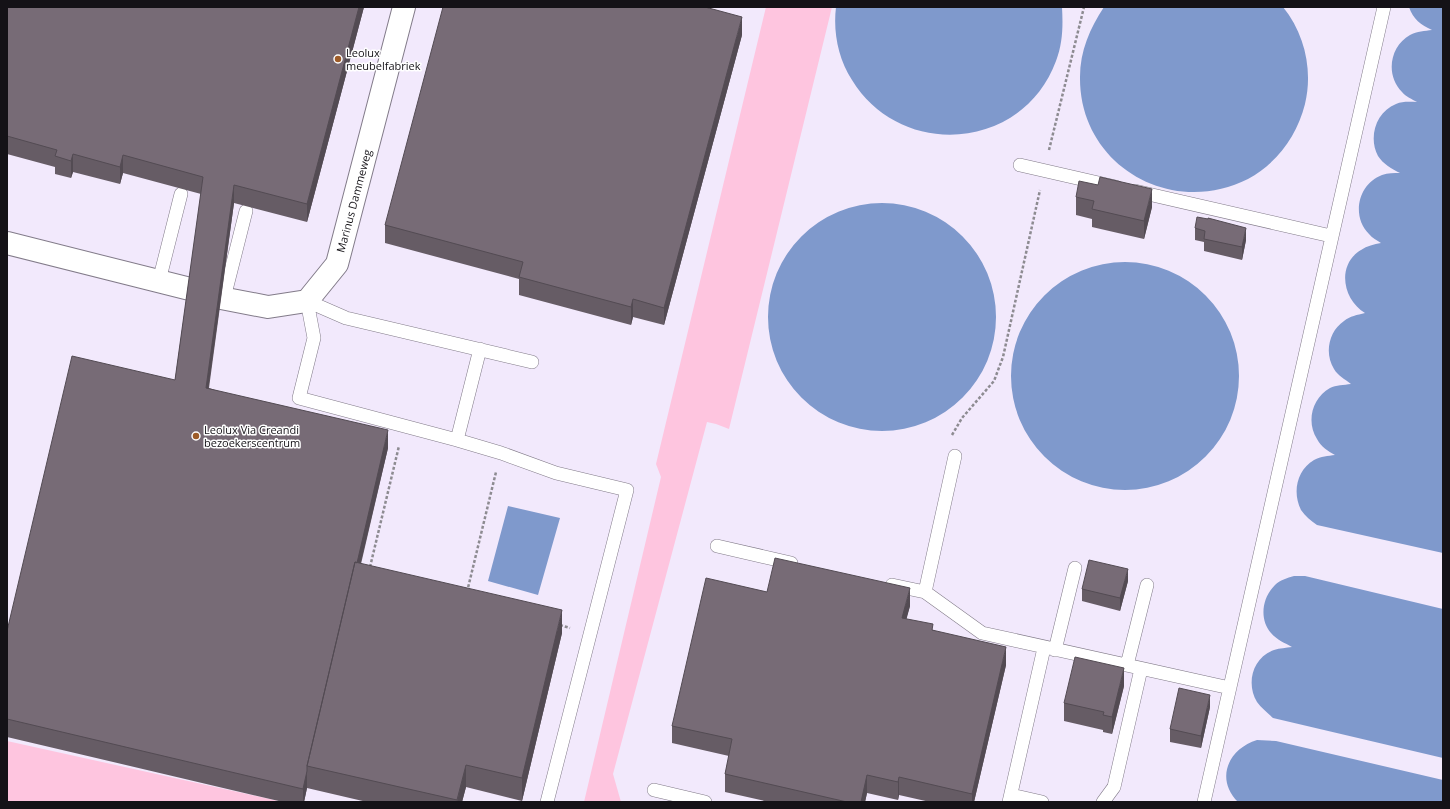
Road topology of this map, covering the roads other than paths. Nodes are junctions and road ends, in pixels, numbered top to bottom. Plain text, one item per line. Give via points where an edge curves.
1 (404, 7) edge
2 (1384, 7) edge
3 (1020, 165) dead end
4 (181, 194) dead end
5 (246, 211) dead end
6 (1332, 236) junction
7 (7, 243) edge
8 (159, 281) junction
9 (190, 289) edge
10 (222, 298) joint
11 (307, 301) junction
12 (480, 349) junction
13 (532, 362) dead end
14 (457, 440) junction
15 (955, 456) road end
16 (716, 546) dead end
17 (801, 565) edge
18 (1075, 568) dead end
19 (878, 582) edge
20 (1147, 585) dead end
21 (924, 592) junction
22 (1050, 649) junction
23 (1127, 666) junction
24 (1141, 668) junction
25 (1230, 688) junction
26 (654, 790) dead end
27 (1010, 799) edge
28 (547, 802) edge
29 (705, 802) edge
30 (1042, 802) edge
31 (1103, 802) edge
32 (1204, 802) edge

1 - 11 street, Marinus Dammeweg via 337,264
2 - 6 lane
3 - 6 lane
4 - 8 lane
5 - 10 lane
6 - 25 lane
7 - 8 street
8 - 9 street
10 - 11 street via 268,307
11 - 12 lane via 346,318
11 - 14 lane via 314,338 299,398
12 - 13 lane
12 - 14 lane
14 - 28 lane via 556,473 627,490
15 - 21 lane
16 - 17 lane
18 - 22 lane
19 - 21 lane
20 - 23 lane
21 - 22 lane via 982,633
22 - 23 lane
22 - 27 lane
23 - 24 lane
24 - 25 lane
24 - 31 lane via 1114,787
25 - 32 lane
26 - 29 lane
27 - 30 lane

